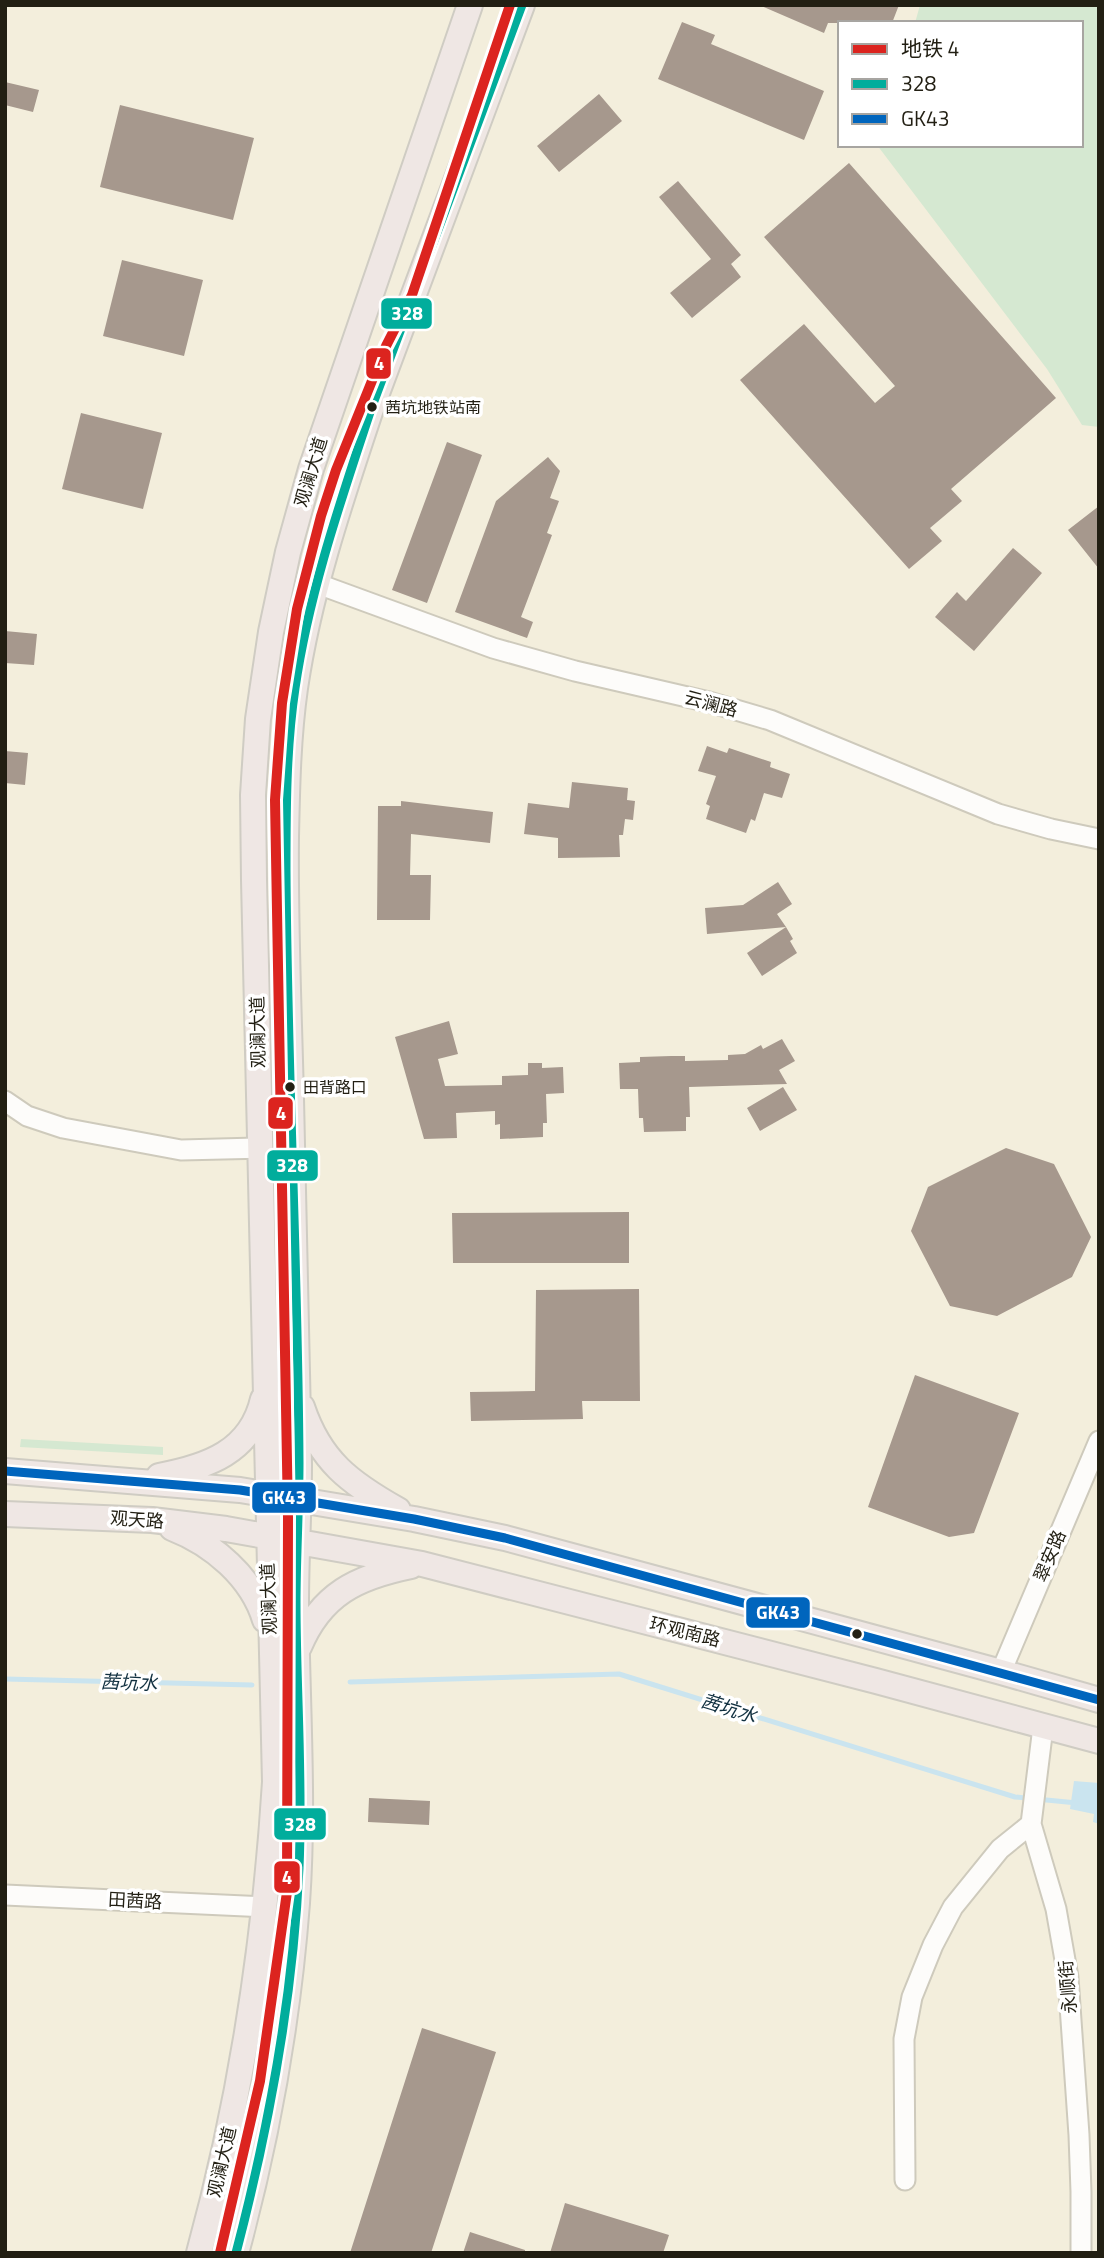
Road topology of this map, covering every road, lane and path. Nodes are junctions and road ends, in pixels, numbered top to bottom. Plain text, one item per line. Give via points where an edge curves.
1 (470, 5) edge
2 (522, 5) edge
3 (317, 584) junction
4 (1099, 839) edge
5 (5, 1101) edge
6 (261, 1148) junction
7 (266, 1385) junction
8 (297, 1392) junction
9 (1099, 1441) edge
10 (5, 1471) edge
11 (122, 1480) junction
12 (267, 1493) junction
13 (298, 1499) junction
14 (5, 1514) edge
15 (414, 1519) junction
16 (152, 1520) junction
17 (267, 1535) junction
18 (299, 1541) junction
19 (422, 1564) junction
20 (271, 1638) junction
21 (296, 1654) junction
22 (1001, 1671) junction
23 (1087, 1697) edge
24 (1043, 1727) junction
25 (1099, 1741) edge
26 (1031, 1818) junction
27 (5, 1895) edge
28 (265, 1907) junction
29 (905, 2180) dead end
30 (199, 2253) edge
31 (236, 2253) edge
32 (1081, 2253) edge

1 - 6 main road, 观澜大道 via 311,469 271,632 253,794
2 - 3 main road, 观澜大道 via 371,408
3 - 4 street, 云澜路 via 493,648 770,720 998,814
3 - 8 main road, 观澜大道 via 295,686 287,805
5 - 6 street via 27,1116 63,1128 181,1150
6 - 7 main road, 观澜大道
7 - 11 main road via 253,1425 232,1451 175,1473
7 - 12 main road, 观澜大道
8 - 13 main road, 观澜大道
8 - 15 main road via 311,1430 346,1477
9 - 22 street, 翠安路
10 - 11 main road
11 - 12 main road
12 - 13 main road
12 - 17 main road, 观澜大道
13 - 15 main road
13 - 18 main road, 观澜大道
14 - 16 main road, 观天路
15 - 22 main road via 505,1538
16 - 17 main road, 观天路
16 - 20 main road via 186,1533 235,1570 255,1595
17 - 18 main road, 环观南路
17 - 20 main road, 观澜大道
18 - 19 main road, 环观南路
18 - 21 main road, 观澜大道
19 - 21 main road via 362,1580 329,1600 311,1622
19 - 24 main road, 环观南路
20 - 28 main road, 观澜大道 via 275,1782
21 - 31 main road, 观澜大道 via 297,1905 270,2108
22 - 23 main road
24 - 25 main road, 环观南路
24 - 26 street, 永顺街
26 - 29 street via 953,1907 912,1997 904,2039
26 - 32 street, 永顺街 via 1056,1909 1068,1977
27 - 28 street, 田茜路
28 - 30 main road, 观澜大道 via 238,2096

